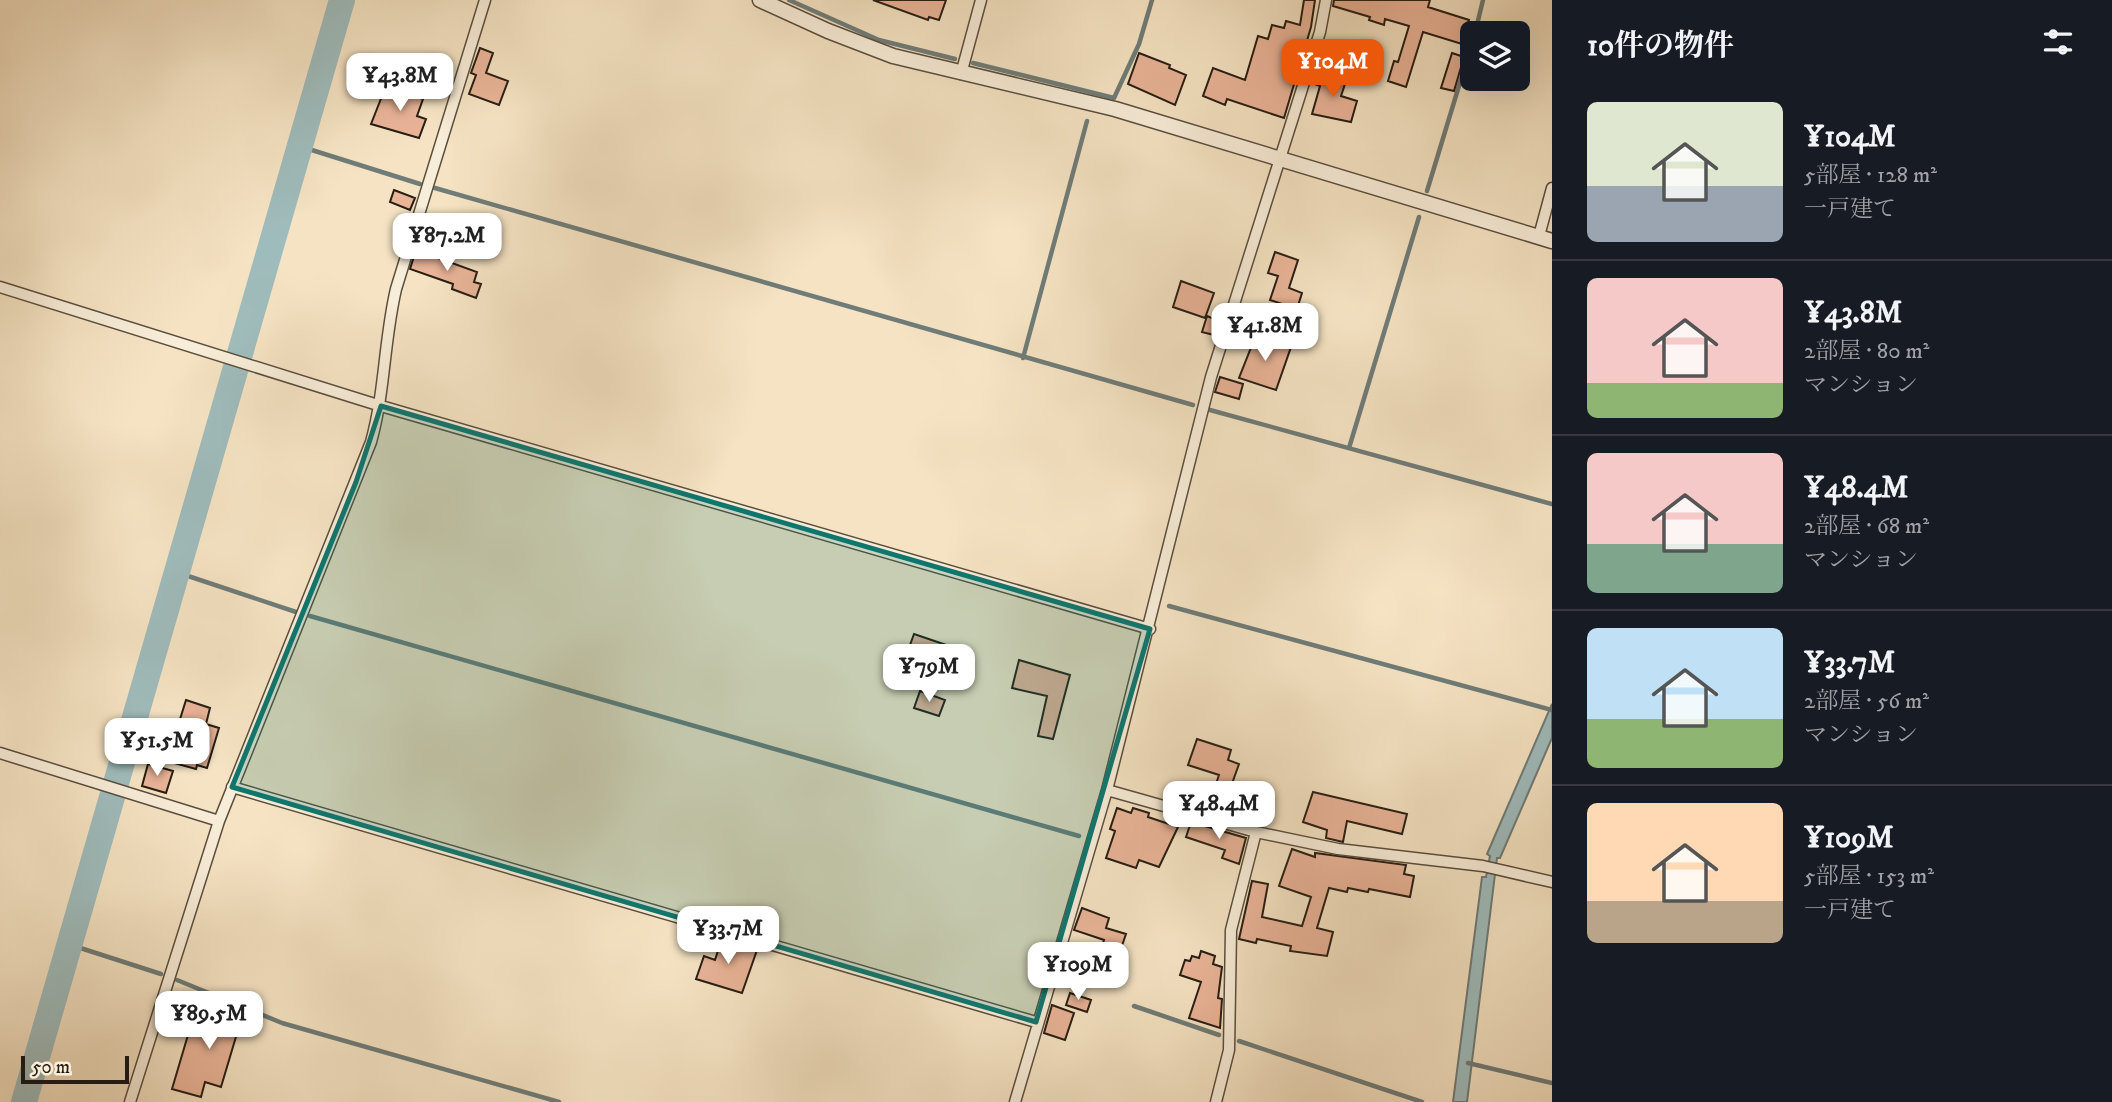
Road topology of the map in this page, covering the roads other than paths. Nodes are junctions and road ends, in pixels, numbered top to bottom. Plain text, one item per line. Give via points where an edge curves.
1 (760, 0) edge
2 (981, 0) edge
3 (1326, 0) edge
4 (482, 1) edge
5 (961, 74) junction
6 (1281, 158) junction
7 (1552, 188) edge
8 (1545, 239) edge
9 (0, 287) edge
10 (381, 406) junction
11 (1150, 629) junction
12 (0, 753) edge
13 (232, 787) junction
14 (1107, 790) junction
15 (219, 821) junction
16 (1256, 832) junction
17 (1552, 882) edge
18 (1036, 1022) junction
19 (130, 1102) edge
20 (1015, 1102) edge
21 (1216, 1102) edge

1 - 5 street via 828,32
2 - 5 street
3 - 6 street
4 - 10 street via 396,289
5 - 6 street via 1115,109
6 - 8 street
6 - 11 street via 1211,377
7 - 8 street
9 - 10 street
10 - 11 street
10 - 13 street via 356,482
11 - 14 street
12 - 15 street
13 - 15 street
13 - 18 street
14 - 16 street
14 - 18 street
15 - 19 street
16 - 17 street via 1338,849 1483,866
16 - 21 street via 1231,930 1229,1050
18 - 20 street

